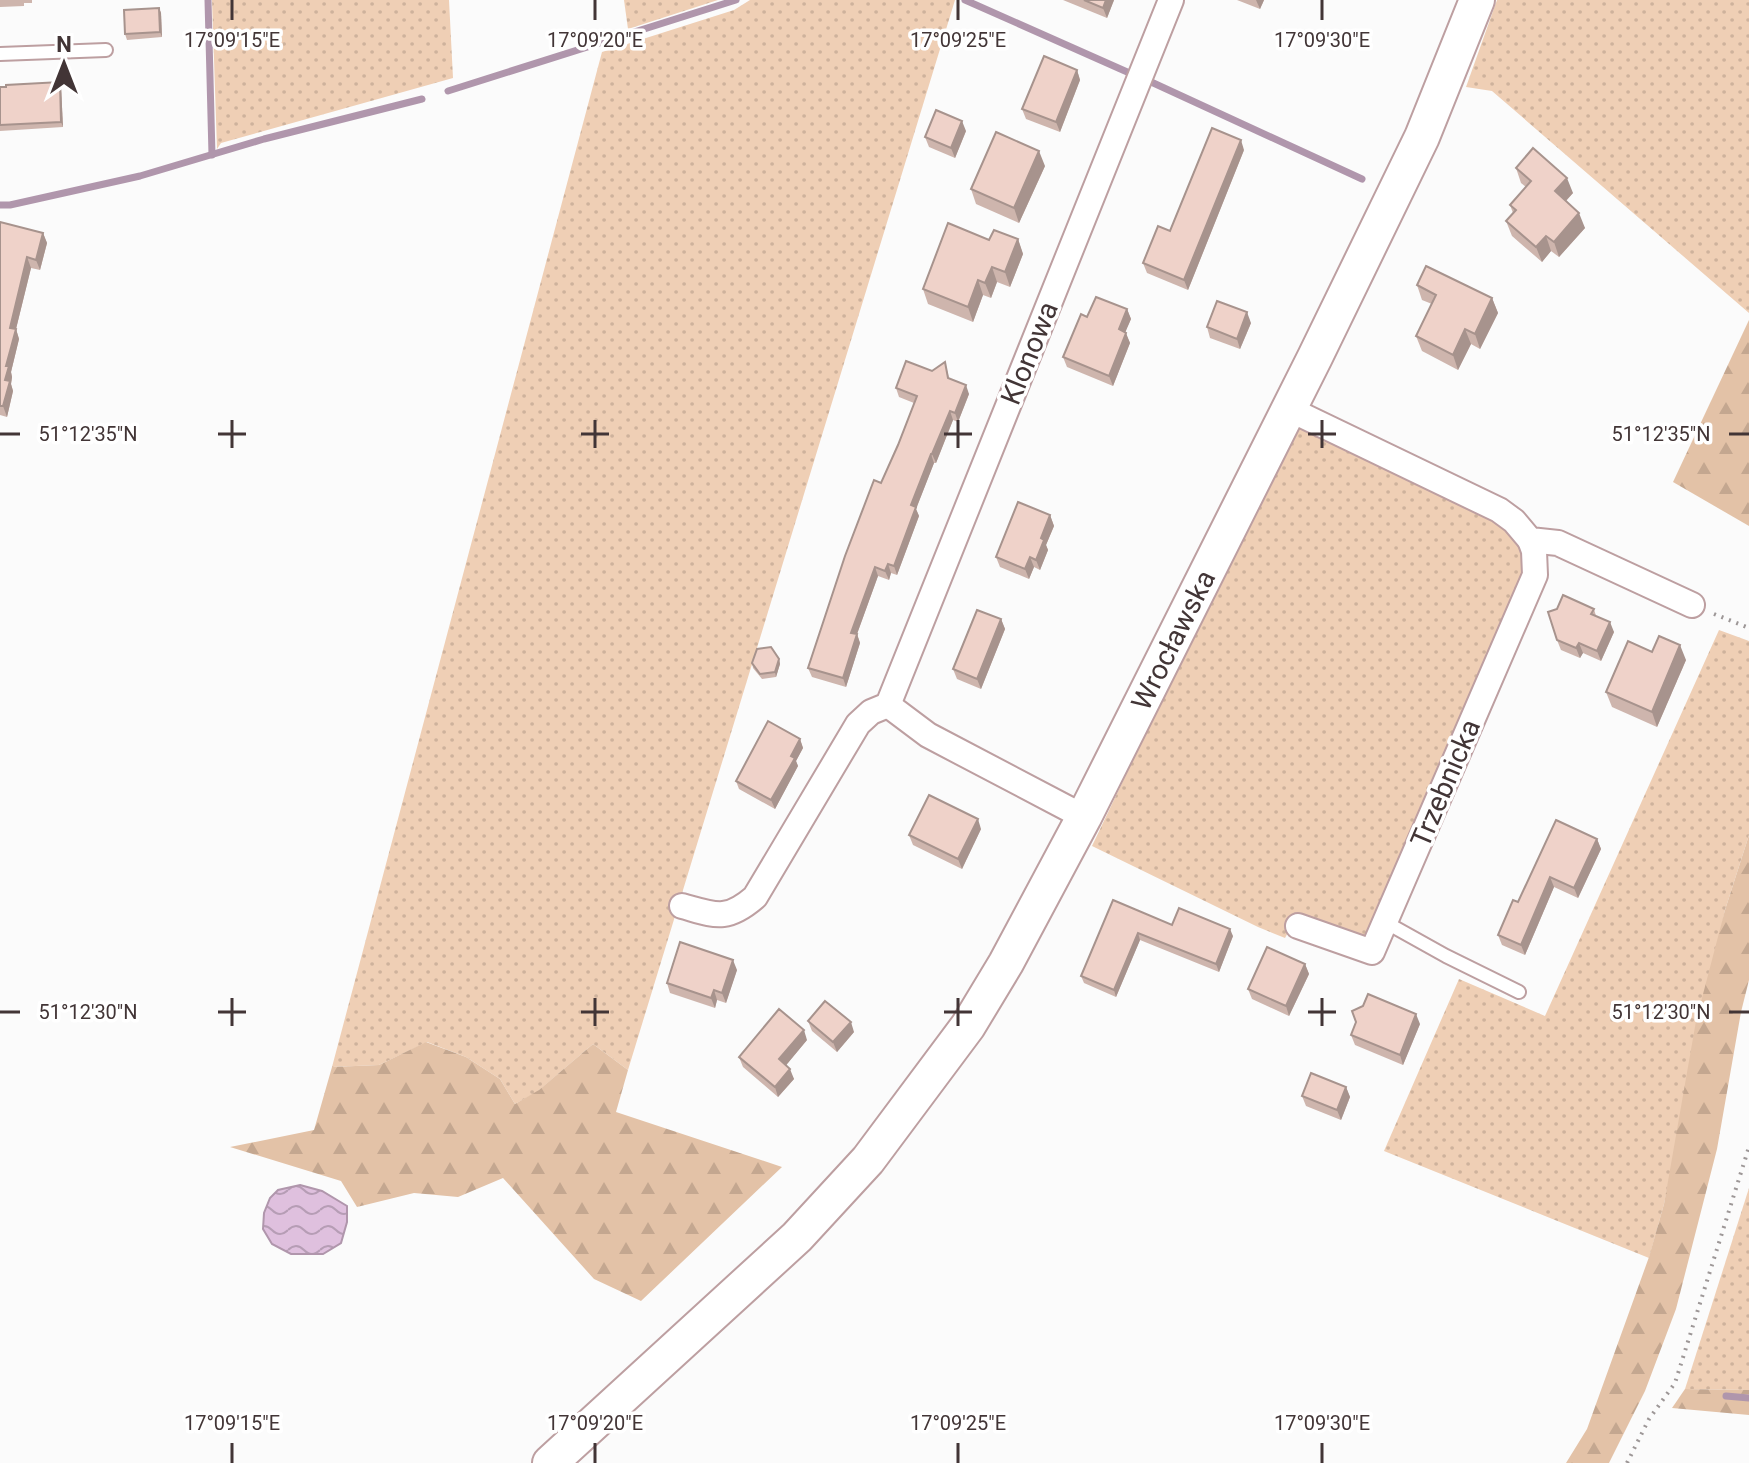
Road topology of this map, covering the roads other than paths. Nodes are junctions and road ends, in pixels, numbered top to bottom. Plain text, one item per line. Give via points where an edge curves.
1 (1171, 0) edge
2 (1477, 0) edge
3 (106, 50) dead end
4 (0, 54) edge
5 (1289, 409) junction
6 (1530, 540) junction
7 (1692, 605) road end
8 (888, 705) junction
9 (1084, 817) junction
10 (682, 906) dead end
11 (1385, 922) junction
12 (1298, 926) dead end
13 (1519, 992) dead end
14 (550, 1463) edge

1 - 8 street, Klonowa
2 - 5 street, Wrocławska via 1422,137
3 - 4 lane
5 - 6 street via 1499,510
5 - 9 street, Wrocławska
6 - 7 street via 1558,543
6 - 11 street, Trzebnicka via 1535,575
8 - 9 street via 928,735
8 - 10 street via 858,724 755,897 731,914
9 - 14 street, Wrocławska via 968,1026 868,1160 797,1237
11 - 12 street, Trzebnicka via 1372,952
11 - 13 lane

